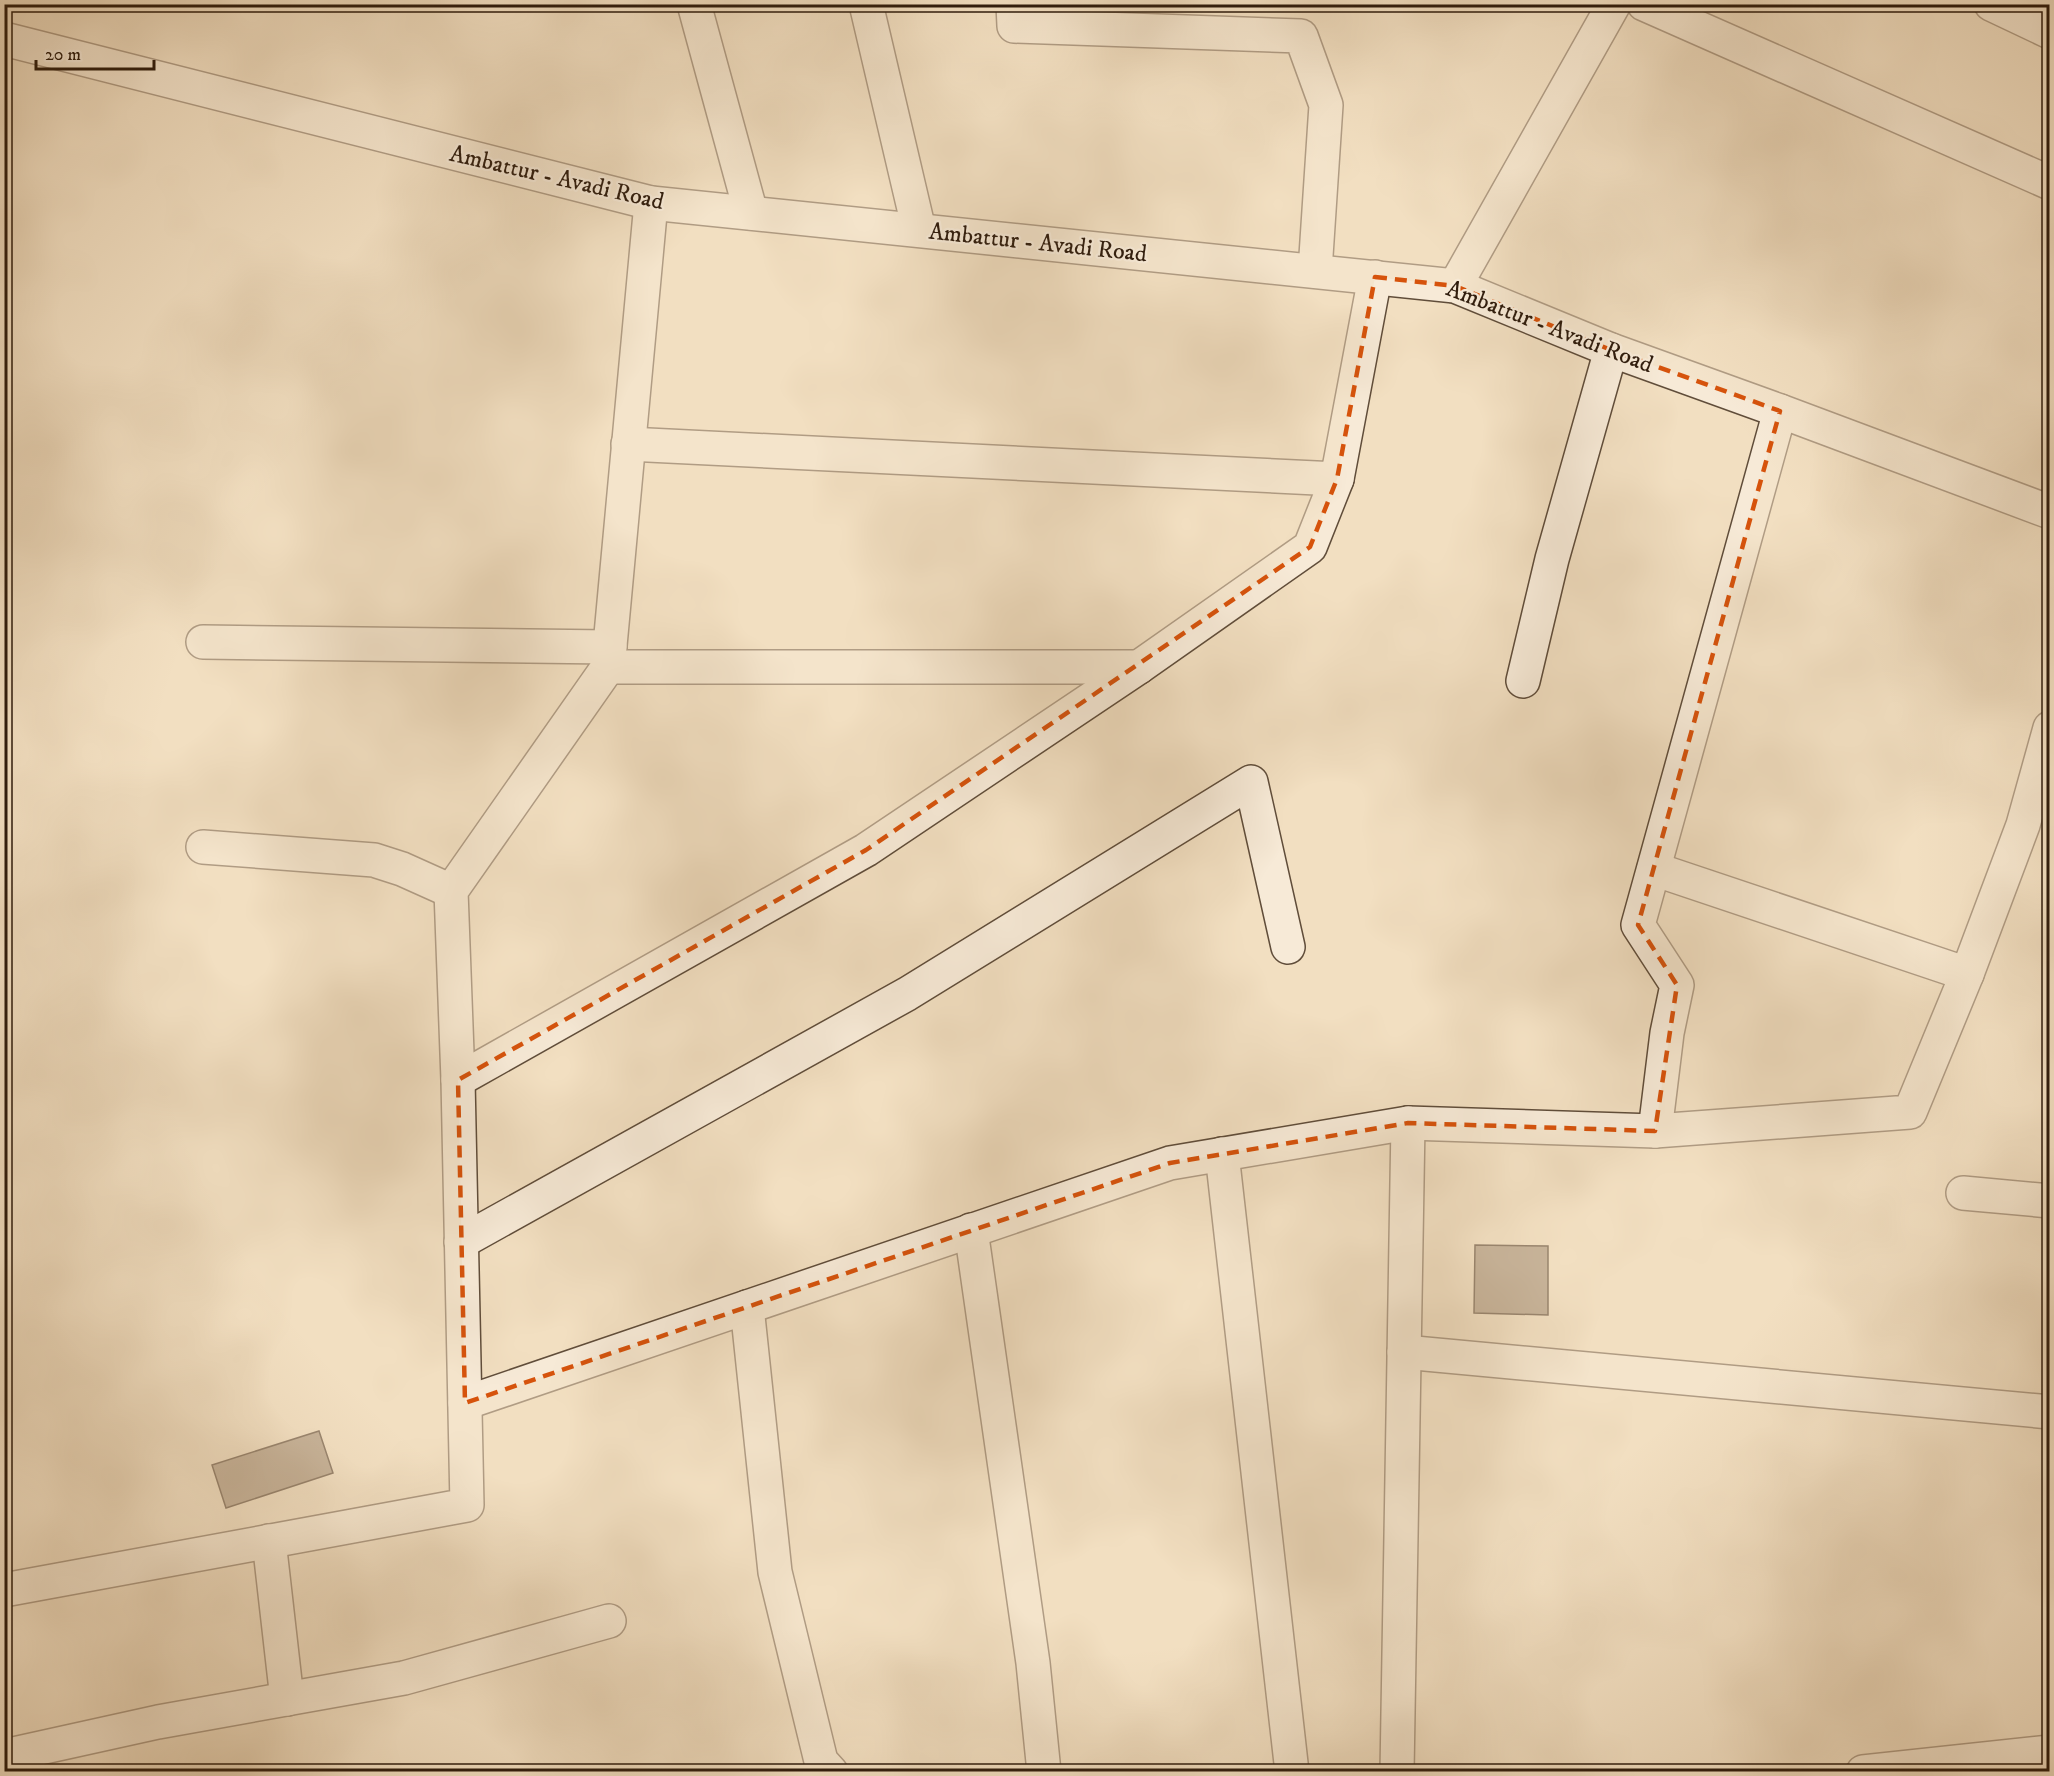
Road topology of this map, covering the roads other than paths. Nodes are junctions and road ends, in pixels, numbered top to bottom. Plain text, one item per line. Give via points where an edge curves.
1 (694, 4) edge
2 (866, 4) edge
3 (1013, 4) edge
4 (1614, 4) edge
5 (1644, 4) edge
6 (1991, 4) edge
7 (2049, 32) edge
8 (4, 39) edge
9 (2049, 183) edge
10 (651, 203) junction
11 (751, 213) junction
12 (919, 230) junction
13 (1315, 271) junction
14 (1375, 278) junction
15 (1455, 286) junction
16 (1611, 350) junction
17 (1780, 411) junction
18 (628, 444) junction
19 (1337, 478) junction
20 (2049, 512) edge
21 (203, 642) dead end
22 (609, 657) junction
23 (1139, 667) junction
24 (1523, 681) dead end
25 (2049, 728) edge
26 (203, 847) dead end
27 (1654, 869) junction
28 (450, 891) junction
29 (1288, 947) dead end
30 (1967, 975) junction
31 (458, 1080) junction
32 (1408, 1123) junction
33 (1655, 1131) junction
34 (1222, 1154) junction
35 (1963, 1193) dead end
36 (2049, 1201) edge
37 (971, 1230) junction
38 (461, 1242) junction
39 (747, 1307) junction
40 (1404, 1352) junction
41 (465, 1403) junction
42 (2049, 1412) edge
43 (269, 1541) junction
44 (4, 1590) edge
45 (609, 1621) dead end
46 (287, 1699) junction
47 (2049, 1752) edge
48 (4, 1756) edge
49 (831, 1772) edge
50 (1044, 1772) edge
51 (1292, 1772) edge
52 (1396, 1772) edge
53 (1863, 1772) edge

1 - 11 street
2 - 12 street
3 - 13 street via 1014,26 1301,36 1326,105
4 - 15 street
5 - 9 street
6 - 7 street
8 - 10 street, Ambattur - Avadi Road
10 - 11 street, Ambattur - Avadi Road
10 - 18 street
11 - 12 street, Ambattur - Avadi Road
12 - 13 street, Ambattur - Avadi Road
13 - 14 street, Ambattur - Avadi Road
14 - 15 street, Ambattur - Avadi Road
14 - 19 street
15 - 16 street, Ambattur - Avadi Road
16 - 17 street, Ambattur - Avadi Road
16 - 24 street via 1552,559
17 - 20 street, Ambattur - Avadi Road
17 - 27 street
18 - 19 street
18 - 22 street
19 - 23 street via 1310,547
21 - 22 street
22 - 23 street
22 - 28 street
23 - 31 street via 866,850
25 - 30 street via 2023,825
26 - 28 street via 374,860
27 - 30 street
27 - 33 street via 1638,925 1677,985
28 - 31 street
29 - 38 street via 1251,782 907,994
30 - 33 street via 1910,1112
31 - 38 street
32 - 33 street
32 - 34 street
32 - 40 street
34 - 37 street via 1170,1163
34 - 51 street
35 - 36 street
37 - 39 street
37 - 50 street via 1033,1663
38 - 41 street
39 - 41 street
39 - 49 street via 775,1572 821,1761
40 - 42 street
40 - 52 street
41 - 43 street via 467,1505
43 - 44 street
43 - 46 street
45 - 46 street via 404,1678
46 - 48 street
47 - 53 street

